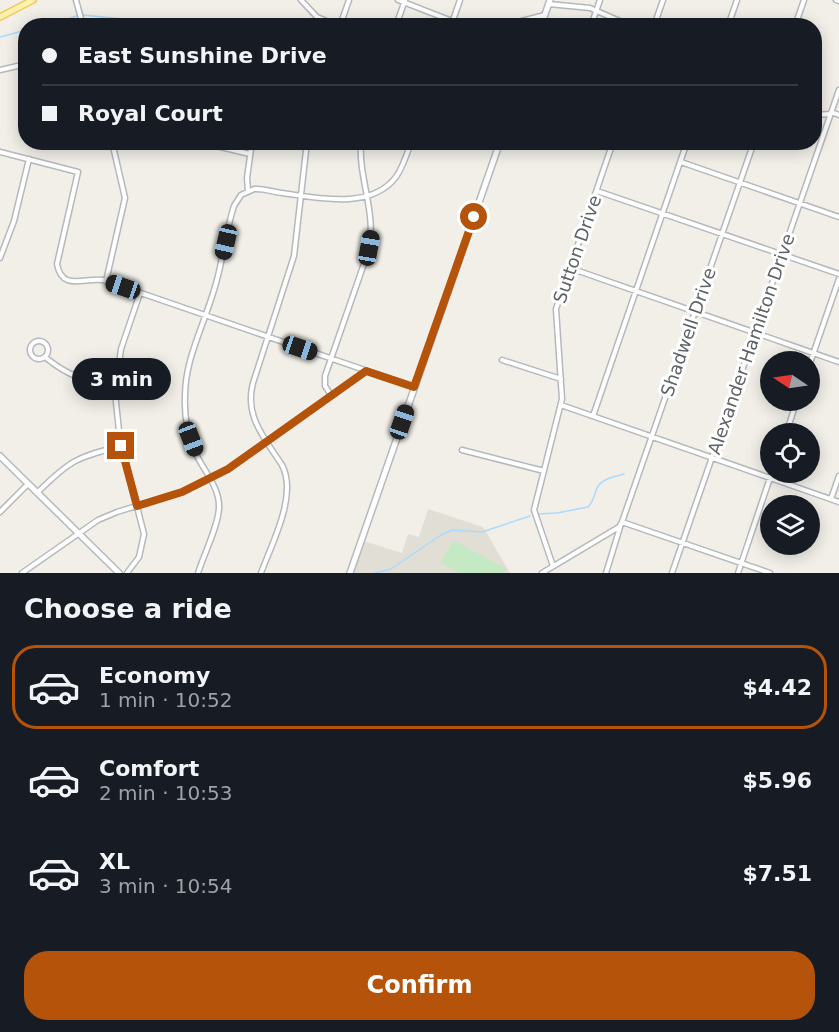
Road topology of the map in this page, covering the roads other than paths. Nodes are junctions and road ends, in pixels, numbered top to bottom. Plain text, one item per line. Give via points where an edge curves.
1 (33, 0) edge
2 (76, 0) edge
3 (301, 0) edge
4 (349, 0) edge
5 (398, 0) edge
6 (460, 0) edge
7 (600, 0) edge
8 (663, 0) edge
9 (737, 0) edge
10 (804, 0) edge
11 (405, 1) edge
12 (550, 2) edge
13 (596, 10) junction
14 (545, 14) junction
15 (0, 17) edge
16 (81, 18) edge
17 (319, 18) edge
18 (342, 18) edge
19 (399, 18) edge
20 (441, 18) edge
21 (454, 18) edge
22 (530, 18) edge
23 (544, 18) edge
24 (594, 18) edge
25 (614, 18) edge
26 (657, 18) edge
27 (731, 18) edge
28 (798, 18) edge
29 (18, 66) edge
30 (0, 70) edge
31 (839, 90) edge
32 (831, 113) junction
33 (822, 114) edge
34 (839, 115) edge
35 (822, 139) edge
36 (114, 150) edge
37 (233, 150) edge
38 (251, 150) edge
39 (306, 150) edge
40 (361, 150) edge
41 (408, 150) edge
42 (497, 150) edge
43 (610, 150) edge
44 (685, 150) edge
45 (751, 150) edge
46 (818, 150) edge
47 (0, 152) edge
48 (250, 154) junction
49 (29, 159) junction
50 (681, 162) junction
51 (740, 183) junction
52 (248, 191) junction
53 (597, 191) junction
54 (302, 195) junction
55 (368, 197) junction
56 (800, 203) junction
57 (663, 214) junction
58 (839, 217) edge
59 (722, 234) junction
60 (782, 255) junction
61 (0, 258) edge
62 (570, 268) junction
63 (839, 274) edge
64 (839, 279) edge
65 (105, 281) junction
66 (636, 291) junction
67 (140, 293) junction
68 (696, 311) junction
69 (206, 316) junction
70 (755, 333) junction
71 (268, 337) junction
72 (808, 351) edge
73 (815, 351) edge
74 (820, 355) edge
75 (45, 357) junction
76 (331, 358) junction
77 (502, 360) dead end
78 (839, 362) edge
79 (366, 371) junction
80 (561, 379) junction
81 (116, 384) junction
82 (414, 387) junction
83 (331, 395) junction
84 (561, 405) junction
85 (593, 416) junction
86 (652, 436) junction
87 (267, 442) junction
88 (121, 446) junction
89 (462, 450) dead end
90 (0, 456) edge
91 (712, 456) junction
92 (544, 471) junction
93 (760, 471) edge
94 (839, 476) edge
95 (210, 479) junction
96 (769, 483) edge
97 (792, 483) edge
98 (28, 484) junction
99 (37, 493) junction
100 (831, 499) junction
101 (839, 502) edge
102 (137, 506) junction
103 (0, 512) edge
104 (622, 522) junction
105 (78, 533) junction
106 (682, 542) junction
107 (741, 563) junction
108 (553, 566) junction
109 (22, 573) edge
110 (119, 573) edge
111 (128, 573) edge
112 (198, 573) edge
113 (261, 573) edge
114 (350, 573) edge
115 (542, 573) edge
116 (606, 573) edge
117 (672, 573) edge
118 (738, 573) edge
119 (770, 573) edge

1 - 15 main road
2 - 16 street
3 - 17 street
4 - 18 street
5 - 11 street
6 - 21 street
7 - 13 street
8 - 26 street
9 - 27 street
10 - 28 street
11 - 19 street
11 - 20 street
12 - 13 street
12 - 14 street
13 - 24 street
13 - 25 street
14 - 22 street
14 - 23 street
29 - 30 street
31 - 32 street, Alexander Hamilton Drive
32 - 33 street
32 - 34 street
32 - 35 street, Alexander Hamilton Drive
36 - 65 street via 125,198
37 - 48 street
38 - 48 street
39 - 54 street
40 - 55 street
41 - 55 street via 393,181
42 - 82 street
43 - 53 street, Sutton Drive
44 - 50 street
45 - 51 street, Shadwell Drive
46 - 56 street, Alexander Hamilton Drive
47 - 49 street
48 - 52 street
49 - 61 street via 14,221
49 - 65 street via 78,172 58,260 59,271 72,282
50 - 51 street
50 - 57 street
51 - 56 street
51 - 59 street, Shadwell Drive
52 - 54 street
52 - 69 street via 233,209
53 - 57 street
53 - 62 street, Sutton Drive
54 - 55 street via 343,200
54 - 71 street via 292,268
55 - 76 street via 372,225 369,248
56 - 58 street
56 - 60 street, Alexander Hamilton Drive
57 - 59 street
57 - 66 street
59 - 60 street
59 - 68 street, Shadwell Drive
60 - 63 street
60 - 70 street, Alexander Hamilton Drive
62 - 66 street
62 - 80 street, Sutton Drive via 556,313
64 - 73 street
65 - 67 street
66 - 68 street
66 - 85 street
67 - 69 street
67 - 81 street via 121,349
68 - 70 street
68 - 86 street, Shadwell Drive
69 - 71 street
69 - 95 street via 188,371 185,408 191,439
70 - 72 street
70 - 91 street, Alexander Hamilton Drive
71 - 76 street
71 - 87 street via 250,397 254,420
74 - 78 street
75 - 75 street via 47,345 41,341 33,343 32,356
75 - 81 street via 76,378
76 - 79 street
76 - 83 street via 324,383
77 - 80 street
79 - 82 street
79 - 83 street
80 - 84 street, Sutton Drive
81 - 88 street
82 - 114 street
83 - 87 street
84 - 85 street
84 - 92 street, Sutton Drive
85 - 86 street
86 - 91 street
86 - 104 street, Shadwell Drive
87 - 95 street
87 - 113 street via 286,472 288,484 286,504
88 - 99 street via 72,461
88 - 102 street
89 - 92 street
90 - 98 street
91 - 93 street
91 - 106 street, Alexander Hamilton Drive
92 - 108 street, Sutton Drive via 534,510
94 - 100 street
95 - 102 street
95 - 112 street via 218,495 219,512
96 - 107 street
97 - 100 street
98 - 99 street
98 - 103 street
99 - 105 street
100 - 101 street
102 - 105 street via 105,517
102 - 111 street via 144,539 139,557
104 - 106 street
104 - 108 street
104 - 116 street, Shadwell Drive
105 - 109 street
105 - 110 street
106 - 107 street
106 - 117 street, Alexander Hamilton Drive
107 - 118 street
107 - 119 street
108 - 115 street

